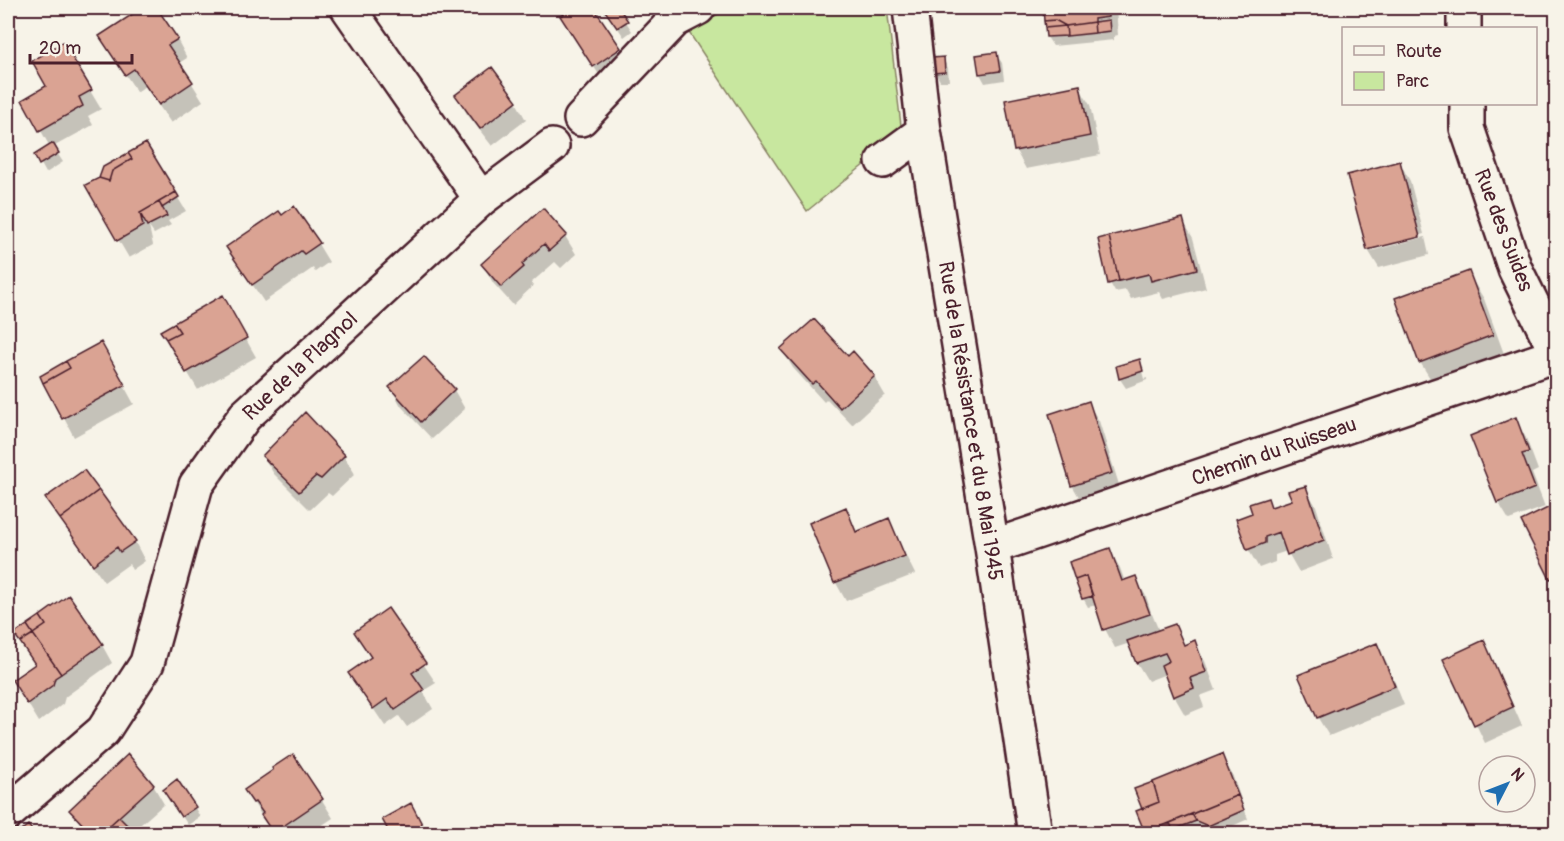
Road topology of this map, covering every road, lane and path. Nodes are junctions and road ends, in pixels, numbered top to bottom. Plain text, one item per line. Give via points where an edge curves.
1 (348, 8) edge
2 (698, 8) edge
3 (910, 8) edge
4 (1464, 8) edge
5 (1464, 27) edge
6 (1467, 105) edge
7 (580, 119) dead end
8 (924, 131) junction
9 (552, 146) dead end
10 (883, 161) dead end
11 (482, 199) junction
12 (1557, 354) edge
13 (992, 547) junction
14 (8, 813) edge
15 (1035, 834) edge

1 - 11 street
2 - 7 street via 675,20
3 - 8 street, Rue de la Résistance et du 8 Mai 1945
4 - 5 street
6 - 12 street, Rue des Suides via 1467,128 1515,269
8 - 10 street
8 - 13 street, Rue de la Résistance et du 8 Mai 1945
9 - 11 street, Rue de la Plagnol
11 - 14 street, Rue de la Plagnol via 245,416 196,484 147,663 103,731
12 - 13 street, Chemin du Ruisseau
13 - 15 street, Rue de la Résistance et du 8 Mai 1945

